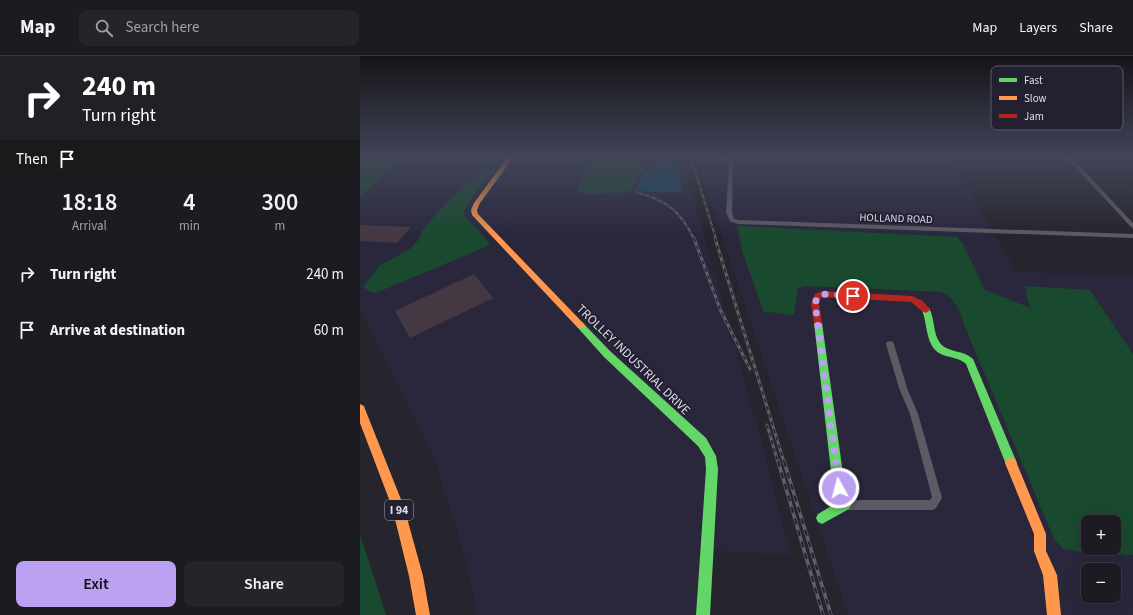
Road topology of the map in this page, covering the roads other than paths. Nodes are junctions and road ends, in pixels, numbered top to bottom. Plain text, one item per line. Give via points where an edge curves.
1 (491, 184) edge
2 (730, 184) edge
3 (1094, 184) edge
4 (1133, 226) edge
5 (1133, 236) edge
6 (890, 344) dead end
7 (360, 410) edge
8 (845, 505) junction
9 (822, 518) dead end
10 (423, 615) edge
11 (703, 615) edge
12 (1054, 615) edge

1 - 11 main road, TROLLEY INDUSTRIAL DRIVE via 477,203 475,215 607,354 702,442 710,456 712,469
2 - 5 street, HOLLAND ROAD via 729,212 732,220 738,222
3 - 4 street
6 - 8 street via 914,414 937,498 933,505
7 - 10 main road, I 94 via 398,507
8 - 9 main road
8 - 12 main road via 839,488 815,303 818,296 823,294 920,302 926,309 936,345 946,353 958,354 968,359 975,373 1040,534 1040,551 1050,575

